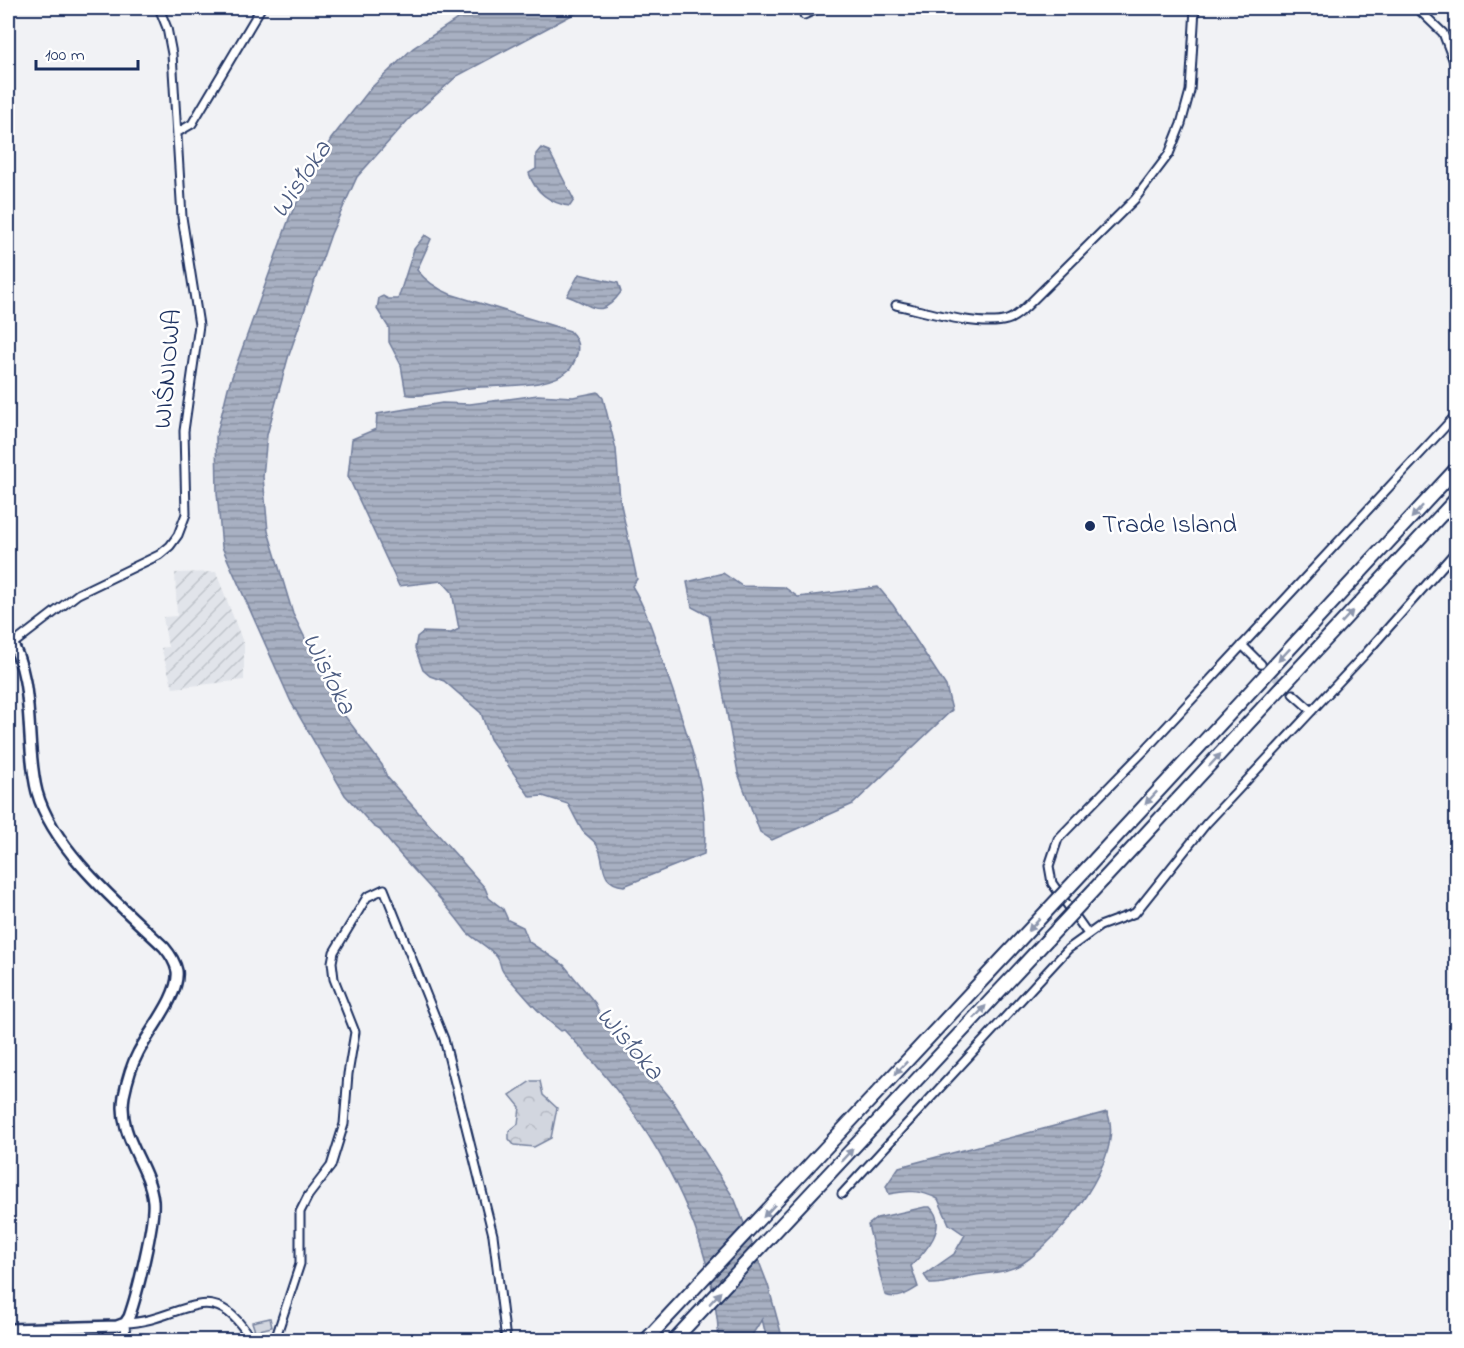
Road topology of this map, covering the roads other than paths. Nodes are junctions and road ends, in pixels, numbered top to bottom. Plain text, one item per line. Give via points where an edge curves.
1 (159, 8) edge
2 (261, 8) edge
3 (820, 8) edge
4 (1195, 8) edge
5 (1417, 8) edge
6 (804, 15) dead end
7 (1456, 68) edge
8 (178, 132) junction
9 (896, 305) dead end
10 (1456, 415) edge
11 (1456, 469) edge
12 (1456, 499) edge
13 (1456, 551) edge
14 (10, 640) edge
15 (1242, 645) junction
16 (1261, 664) tunnel mouth
17 (1293, 694) tunnel mouth
18 (1312, 711) junction
19 (1088, 934) junction
20 (842, 1194) dead end
21 (125, 1323) junction
22 (8, 1329) edge
23 (126, 1341) edge
24 (251, 1341) edge
25 (275, 1341) edge
26 (506, 1341) edge
27 (646, 1341) edge
28 (674, 1341) edge

1 - 8 street, WIŚNIOWA via 171,47
2 - 8 street via 192,124
3 - 6 street
4 - 9 street via 1190,91 1168,154 1135,199 1039,295 1018,315 999,322 962,319
5 - 7 street via 1443,33
8 - 14 street, WIŚNIOWA via 182,217 199,324 186,401 187,502 183,526 159,555 78,594
10 - 15 street
11 -> 27 highway, bridge
28 -> 12 highway, bridge
13 - 18 street
14 - 21 street via 22,667 32,761 42,807 84,867 164,947 177,972 174,991 137,1054 123,1100 126,1135 153,1200 132,1308
15 - 16 street
15 - 19 street via 1058,839 1049,866 1052,883
17 - 18 street
18 - 19 street via 1206,824 1135,913
19 - 20 street via 1068,949
21 - 22 street
21 - 23 street
21 - 24 street via 215,1304 232,1314
25 - 26 street via 300,1264 300,1212 331,1166 344,1124 355,1032 333,980 332,962 342,936 367,897 384,889 444,1039 493,1235

